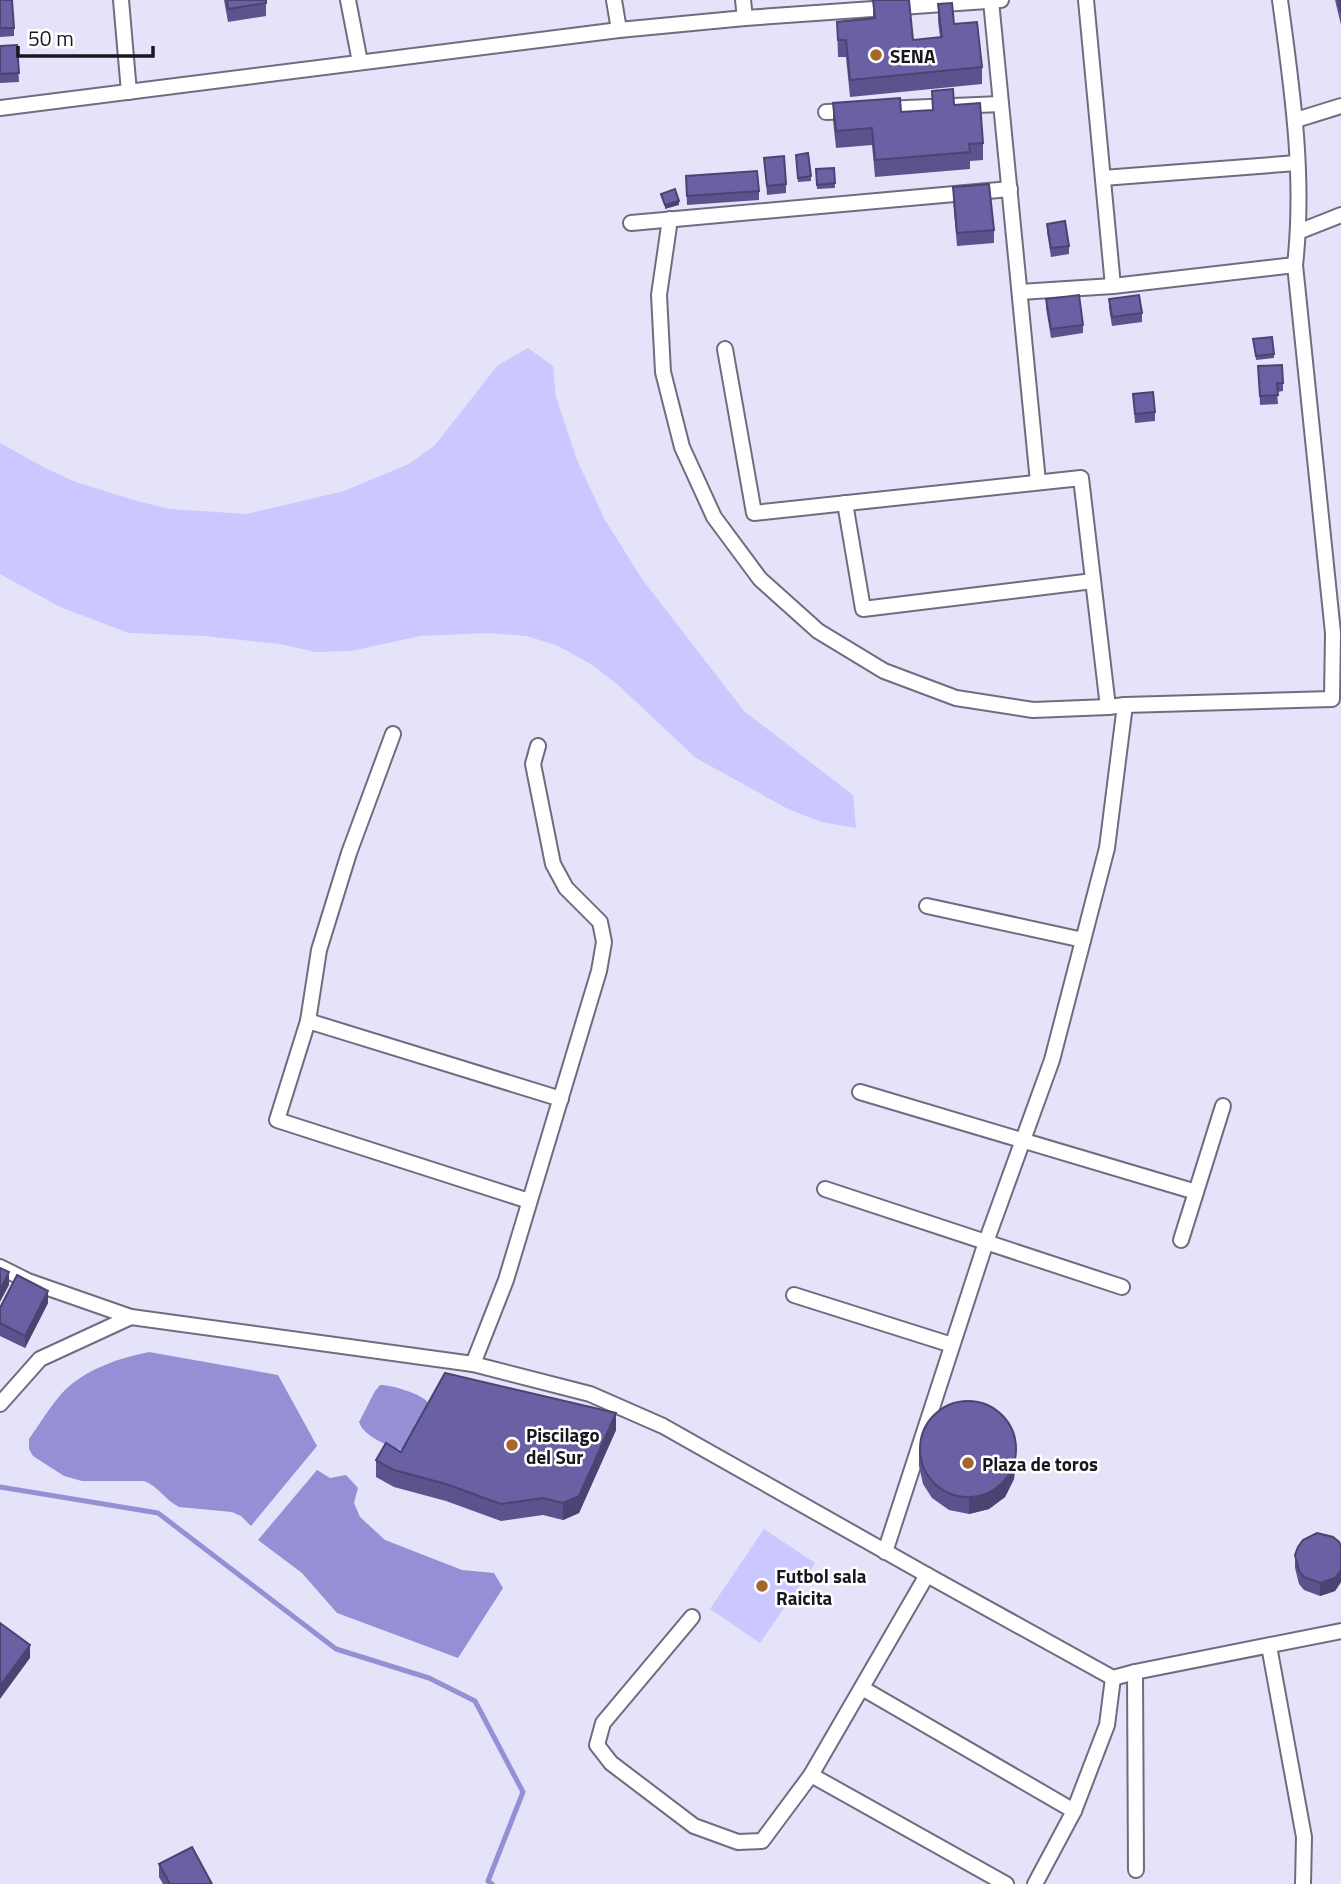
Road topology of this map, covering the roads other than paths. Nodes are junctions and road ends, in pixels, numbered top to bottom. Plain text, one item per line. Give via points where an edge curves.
1 (121, 0) edge
2 (348, 0) edge
3 (614, 0) edge
4 (743, 0) edge
5 (1086, 0) edge
6 (1280, 0) edge
7 (996, 1) edge
8 (745, 18) junction
9 (619, 30) junction
10 (360, 62) junction
11 (129, 92) junction
12 (1001, 104) junction
13 (1341, 106) edge
14 (0, 107) edge
15 (826, 112) dead end
16 (1296, 120) junction
17 (1297, 163) junction
18 (1102, 178) junction
19 (1010, 190) junction
20 (1341, 215) edge
21 (670, 219) junction
22 (631, 223) dead end
23 (1298, 232) junction
24 (1294, 265) junction
25 (1113, 286) junction
26 (1020, 292) junction
27 (725, 349) dead end
28 (1038, 482) junction
29 (845, 503) junction
30 (1093, 581) junction
31 (1125, 705) junction
32 (1108, 707) junction
33 (393, 734) dead end
34 (538, 746) dead end
35 (928, 906) dead end
36 (1083, 940) junction
37 (308, 1021) junction
38 (860, 1092) dead end
39 (561, 1099) junction
40 (1223, 1106) dead end
41 (1023, 1142) junction
42 (825, 1189) dead end
43 (1196, 1192) junction
44 (529, 1201) junction
45 (1181, 1240) dead end
46 (986, 1242) junction
47 (0, 1267) edge
48 (1122, 1287) dead end
49 (794, 1295) dead end
50 (131, 1317) junction
51 (951, 1345) junction
52 (473, 1364) junction
53 (0, 1404) edge
54 (885, 1552) junction
55 (927, 1575) junction
56 (692, 1617) dead end
57 (1341, 1631) edge
58 (1269, 1646) junction
59 (1135, 1672) junction
60 (1113, 1678) junction
61 (862, 1688) junction
62 (811, 1775) junction
63 (1074, 1811) junction
64 (1136, 1870) dead end
65 (1006, 1884) edge
66 (1035, 1884) edge
67 (1303, 1884) edge

1 - 11 street
2 - 10 street
3 - 9 street
4 - 8 street
5 - 18 street
6 - 16 street
7 - 8 street
7 - 12 street
8 - 9 street
9 - 10 street
10 - 11 street
11 - 14 street
12 - 15 street
12 - 19 street
13 - 16 street
16 - 17 street
17 - 18 street
17 - 23 street
18 - 25 street
19 - 21 street
19 - 26 street
20 - 23 street
21 - 22 street
21 - 32 street via 659,295 666,385 682,447 715,517 760,579 818,631 884,671 956,698 1032,710
23 - 24 street
24 - 25 street
24 - 31 street via 1333,632 1332,699
25 - 26 street
26 - 28 street
27 - 29 street via 754,513
28 - 29 street
28 - 30 street via 1081,478
29 - 30 street via 863,609
30 - 32 street
31 - 32 street
31 - 36 street via 1107,848
33 - 37 street via 319,950
34 - 39 street via 533,764 553,864 566,888 600,922 604,942
35 - 36 street
36 - 41 street via 1052,1060
37 - 39 street
37 - 44 street via 277,1120
38 - 41 street
39 - 44 street
40 - 43 street
41 - 43 street
41 - 46 street
42 - 46 street
43 - 45 street
44 - 52 street via 506,1280
46 - 48 street
46 - 51 street
47 - 50 street
49 - 51 street
50 - 52 street
50 - 53 street via 40,1359
51 - 54 street
52 - 54 street via 590,1394 663,1426
54 - 55 street
55 - 60 street
55 - 61 street
56 - 62 street via 603,1723 597,1745 611,1763 694,1826 738,1842 762,1841
57 - 58 street
58 - 59 street
58 - 67 street via 1304,1837
59 - 60 street
59 - 64 street
60 - 63 street via 1107,1725
61 - 62 street
61 - 63 street
62 - 65 street
63 - 66 street

